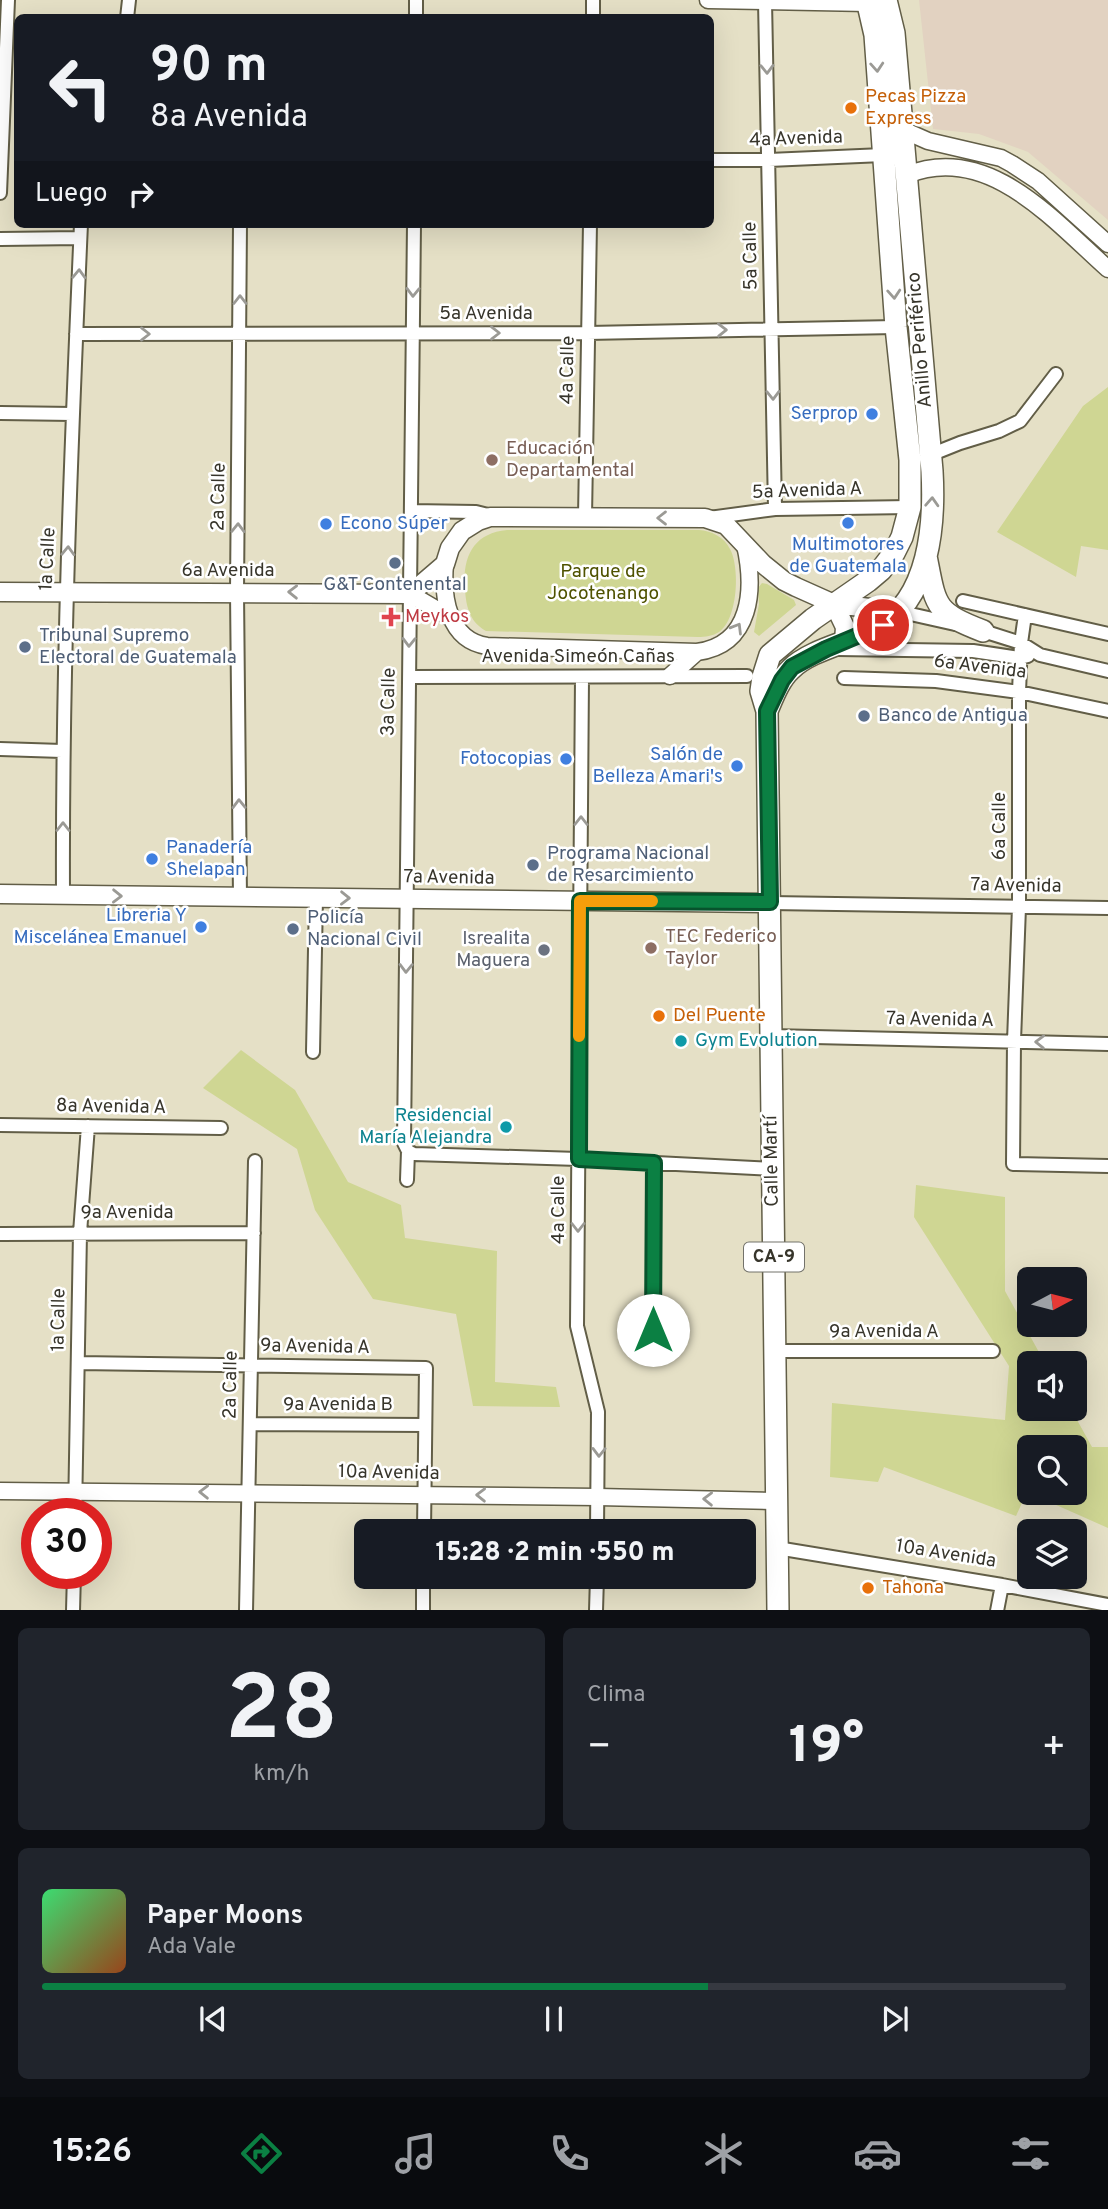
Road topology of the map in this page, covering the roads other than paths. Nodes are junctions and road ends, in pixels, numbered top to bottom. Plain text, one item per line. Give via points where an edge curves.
1 (8, 0) edge
2 (708, 0) edge
3 (765, 1) edge
4 (874, 1) edge
5 (1, 113) edge
6 (903, 130) junction
7 (883, 155) junction
8 (714, 160) edge
9 (769, 160) junction
10 (907, 176) junction
11 (0, 193) edge
12 (240, 228) edge
13 (414, 228) edge
14 (590, 228) edge
15 (80, 231) edge
16 (0, 239) edge
17 (1108, 244) edge
18 (1108, 269) edge
19 (897, 327) junction
20 (772, 329) junction
21 (413, 333) junction
22 (588, 333) junction
23 (76, 334) junction
24 (240, 334) junction
25 (1056, 374) dead end
26 (0, 413) edge
27 (73, 414) junction
28 (930, 455) junction
29 (910, 507) junction
30 (775, 509) junction
31 (411, 511) junction
32 (496, 517) junction
33 (585, 517) junction
34 (705, 518) junction
35 (745, 545) junction
36 (926, 554) junction
37 (445, 564) junction
38 (65, 591) junction
39 (0, 592) edge
40 (237, 592) junction
41 (410, 594) junction
42 (825, 610) junction
43 (897, 611) junction
44 (1025, 615) junction
45 (451, 618) junction
46 (973, 627) junction
47 (1108, 634) edge
48 (1021, 643) junction
49 (835, 645) junction
50 (697, 652) junction
51 (1040, 655) junction
52 (1020, 658) junction
53 (1108, 671) edge
54 (670, 676) junction
55 (747, 676) dead end
56 (409, 677) junction
57 (582, 677) junction
58 (844, 678) dead end
59 (1019, 692) junction
60 (767, 711) junction
61 (1108, 711) edge
62 (0, 749) edge
63 (62, 751) junction
64 (0, 894) edge
65 (63, 895) junction
66 (240, 897) junction
67 (316, 898) junction
68 (407, 899) junction
69 (580, 901) junction
70 (770, 902) junction
71 (1020, 907) junction
72 (1108, 908) edge
73 (771, 1036) junction
74 (1014, 1041) junction
75 (1108, 1044) edge
76 (313, 1052) dead end
77 (0, 1125) edge
78 (88, 1126) junction
79 (221, 1128) dead end
80 (408, 1151) junction
81 (579, 1159) junction
82 (255, 1161) dead end
83 (654, 1163) junction
84 (1108, 1166) edge
85 (772, 1169) junction
86 (407, 1180) dead end
87 (80, 1233) junction
88 (254, 1233) junction
89 (0, 1234) edge
90 (653, 1330) dead end
91 (775, 1351) junction
92 (993, 1351) dead end
93 (78, 1363) junction
94 (251, 1364) junction
95 (250, 1424) junction
96 (425, 1425) junction
97 (0, 1490) edge
98 (76, 1491) junction
99 (248, 1493) junction
100 (424, 1495) junction
101 (598, 1497) junction
102 (76, 1498) edge
103 (777, 1501) junction
104 (424, 1519) edge
105 (597, 1519) edge
106 (777, 1548) junction
107 (1002, 1585) junction
108 (74, 1589) edge
109 (423, 1589) edge
110 (597, 1589) edge
111 (1108, 1605) edge
112 (73, 1610) edge
113 (246, 1610) edge
114 (423, 1610) edge
115 (596, 1610) edge
116 (778, 1610) edge
117 (997, 1610) edge

1 - 5 street
2 - 3 street
3 - 4 street
3 -> 9 street, 5a Calle
4 - 6 highway, Anillo Periférico via 894,33
4 -> 7 highway, Anillo Periférico
5 - 11 street
6 - 10 highway, Anillo Periférico
6 - 17 street via 1012,164 1038,181
7 - 9 street, 4a Avenida
7 -> 19 highway, Anillo Periférico
8 - 9 street, 4a Avenida
9 - 20 street, 5a Calle
10 - 18 street via 941,166 996,178 1025,197
10 - 28 highway, Anillo Periférico
24 -> 12 street, 2a Calle
13 -> 21 street, 3a Calle
14 - 22 street, 4a Calle
15 - 16 street
23 -> 15 street, 1a Calle
19 - 20 street, 5a Avenida
19 - 29 highway, Anillo Periférico
22 -> 20 street, 5a Avenida
20 -> 30 street, 5a Calle
21 -> 22 street, 5a Avenida
21 - 24 street, 5a Avenida
21 - 31 street, 3a Calle
22 - 33 street, 4a Calle
23 -> 24 street, 5a Avenida
23 - 27 street, 1a Calle
40 -> 24 street, 2a Calle
25 - 28 street via 1020,421
26 - 27 street
38 -> 27 street, 1a Calle
36 -> 28 highway, Anillo Periférico via 933,499
29 - 30 street, 5a Avenida A
29 - 42 highway, Anillo Periférico via 902,537 881,570
30 - 34 street, 5a Avenida A
31 - 32 street via 476,512
31 - 41 street, 3a Calle
32 - 33 main road
32 - 37 main road via 462,531
34 -> 33 main road
34 - 35 main road via 726,525
35 - 42 main road
50 -> 35 street via 722,645 741,623 749,589
36 - 43 highway, Anillo Periférico via 913,590
36 - 46 highway via 938,603 948,616
37 - 41 main road
37 - 45 street
38 - 39 main road, 6a Avenida
38 - 40 main road, 6a Avenida
38 - 63 street, 1a Calle
41 -> 40 main road, 6a Avenida
66 -> 40 street, 2a Calle
41 - 45 street
41 -> 56 street, 3a Calle
42 - 43 main road
42 - 49 main road via 845,627
42 - 49 highway via 808,629 811,640 818,647
42 - 60 highway, Calle Martí / CA-9 via 770,655 761,691
43 - 46 street
43 - 49 highway, Anillo Periférico via 877,629
44 - 46 street via 965,601
44 - 47 street
44 - 48 street, 6a Calle
45 - 50 street via 469,641 487,646
46 - 48 street
48 - 51 street
48 - 52 street, 6a Calle
49 - 52 street via 973,651
49 - 60 highway, Calle Martí / CA-9 via 792,667
50 - 54 street
51 - 52 street
51 - 53 street
52 - 59 street, 6a Calle
54 - 55 street, Avenida Simeón Cañas
54 - 57 street, Avenida Simeón Cañas
56 - 57 street, Avenida Simeón Cañas
56 - 68 street, 3a Calle
69 -> 57 street, 4a Calle
58 - 59 street, 6a Avenida via 936,681
59 - 61 street, 6a Avenida
59 - 71 street, 6a Calle
60 - 70 highway, Calle Martí / CA-9
62 - 63 street
65 -> 63 street, 1a Calle
64 - 65 main road, 7a Avenida
65 -> 66 main road, 7a Avenida
66 - 67 main road, 7a Avenida
67 -> 68 main road, 7a Avenida
67 - 76 street
68 - 69 main road, 7a Avenida
68 -> 80 street, 3a Calle via 404,1143
69 - 70 main road, 7a Avenida
69 - 81 street, 4a Calle
70 - 71 street, 7a Avenida
70 - 73 highway, Calle Martí / CA-9
71 - 72 street, 7a Avenida
71 - 74 street, 6a Calle
73 - 74 street, 7a Avenida A
73 - 85 highway, Calle Martí / CA-9
75 -> 74 street, 7a Avenida A
74 - 84 street, 6a Calle via 1013,1164
77 - 78 street, 8a Avenida A
78 - 79 street, 8a Avenida A
78 - 87 street, 1a Calle
80 - 81 street
80 - 86 street, 3a Calle
81 - 83 street
81 -> 101 street, 4a Calle via 578,1326 598,1412
82 - 88 street, 2a Calle
83 - 85 street
83 - 90 street
85 - 91 highway, Calle Martí / CA-9
87 - 88 street, 9a Avenida
87 - 89 street, 9a Avenida
87 - 93 street, 1a Calle
88 - 94 street, 2a Calle
91 - 92 street, 9a Avenida A
91 - 103 highway, Calle Martí / CA-9
93 - 94 street, 9a Avenida A
93 - 98 street, 1a Calle
94 - 95 street, 2a Calle
94 - 96 street, 9a Avenida A via 426,1368
95 - 96 street, 9a Avenida B
95 - 99 street, 2a Calle
96 - 100 street
97 - 98 street, 10a Avenida
99 -> 98 street, 10a Avenida
98 - 102 street, 1a Calle
99 - 100 street, 10a Avenida
99 - 113 street, 2a Calle
101 -> 100 street, 10a Avenida
100 - 104 street
103 -> 101 street, 10a Avenida
101 - 105 street, 4a Calle
103 - 106 highway, Calle Martí / CA-9
106 - 107 street, 10a Avenida
106 - 116 highway, Calle Martí / CA-9
107 - 111 street, 10a Avenida
107 - 117 street
108 - 112 street
109 - 114 street
110 - 115 street

